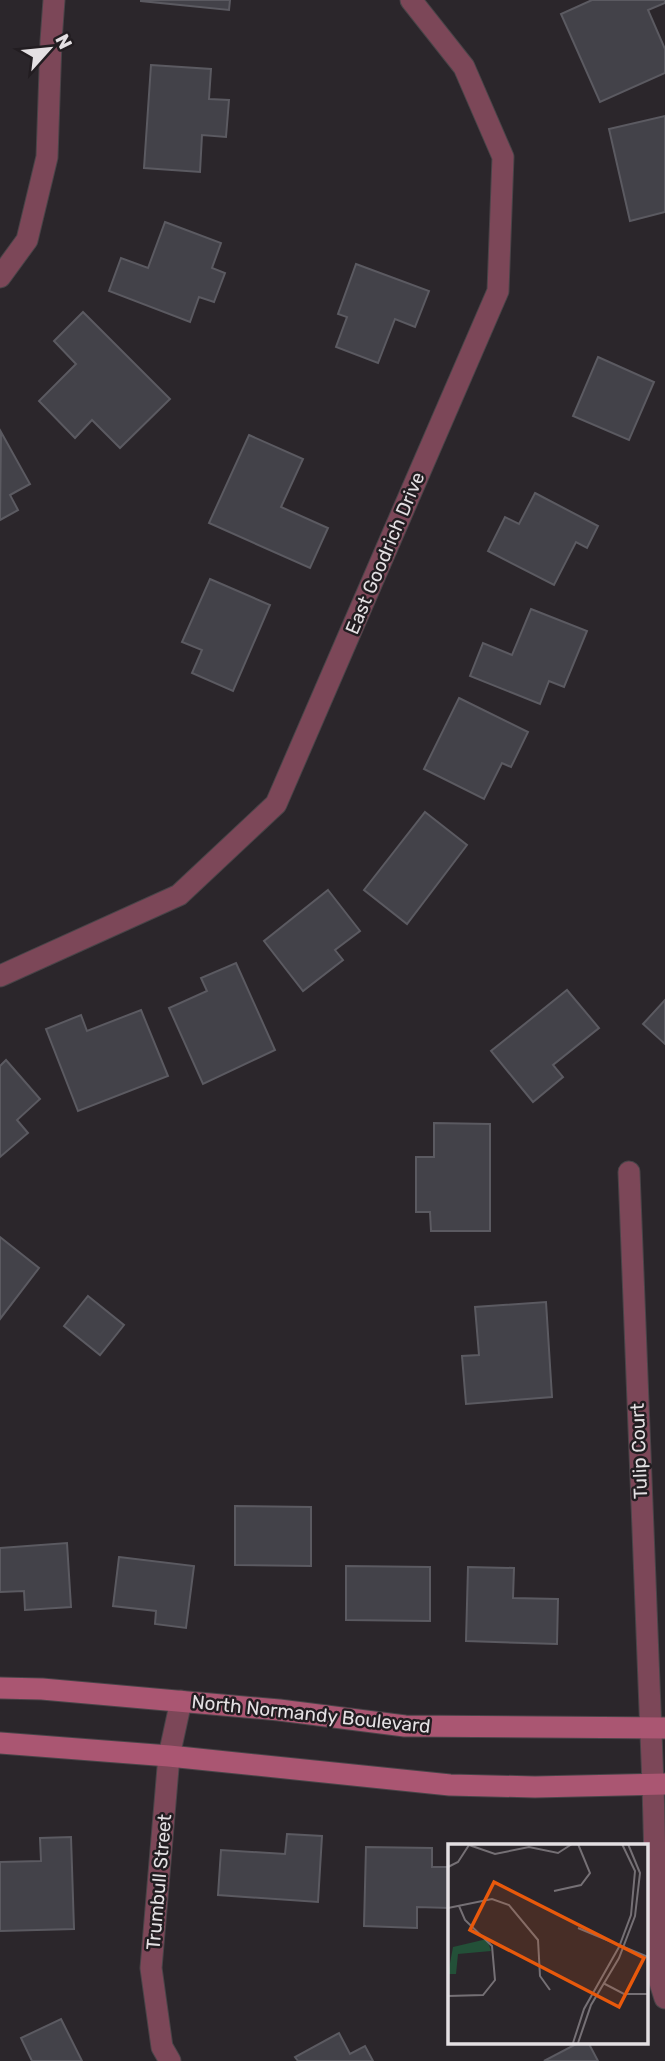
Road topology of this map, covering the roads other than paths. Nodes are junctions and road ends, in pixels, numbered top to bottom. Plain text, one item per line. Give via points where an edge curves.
1 (54, 0) edge
2 (411, 0) edge
3 (0, 277) edge
4 (0, 976) edge
5 (629, 1172) dead end
6 (0, 1688) edge
7 (181, 1701) junction
8 (657, 1729) edge
9 (0, 1743) edge
10 (169, 1756) junction
11 (659, 1784) edge
12 (665, 1998) edge
13 (170, 2061) edge

1 - 3 street via 47,158 27,240
2 - 4 street, East Goodrich Drive via 464,67 503,157 498,291 276,804 179,895
5 - 8 street, Tulip Court
6 - 7 street, North Normandy Boulevard
7 - 8 street, North Normandy Boulevard via 405,1726
7 - 10 street, Trumbull Street
8 - 11 street, Tulip Court
9 - 10 street
10 - 11 street via 450,1785
10 - 13 street, Trumbull Street via 151,1968 162,2047
11 - 12 street, Tulip Court via 658,1976

